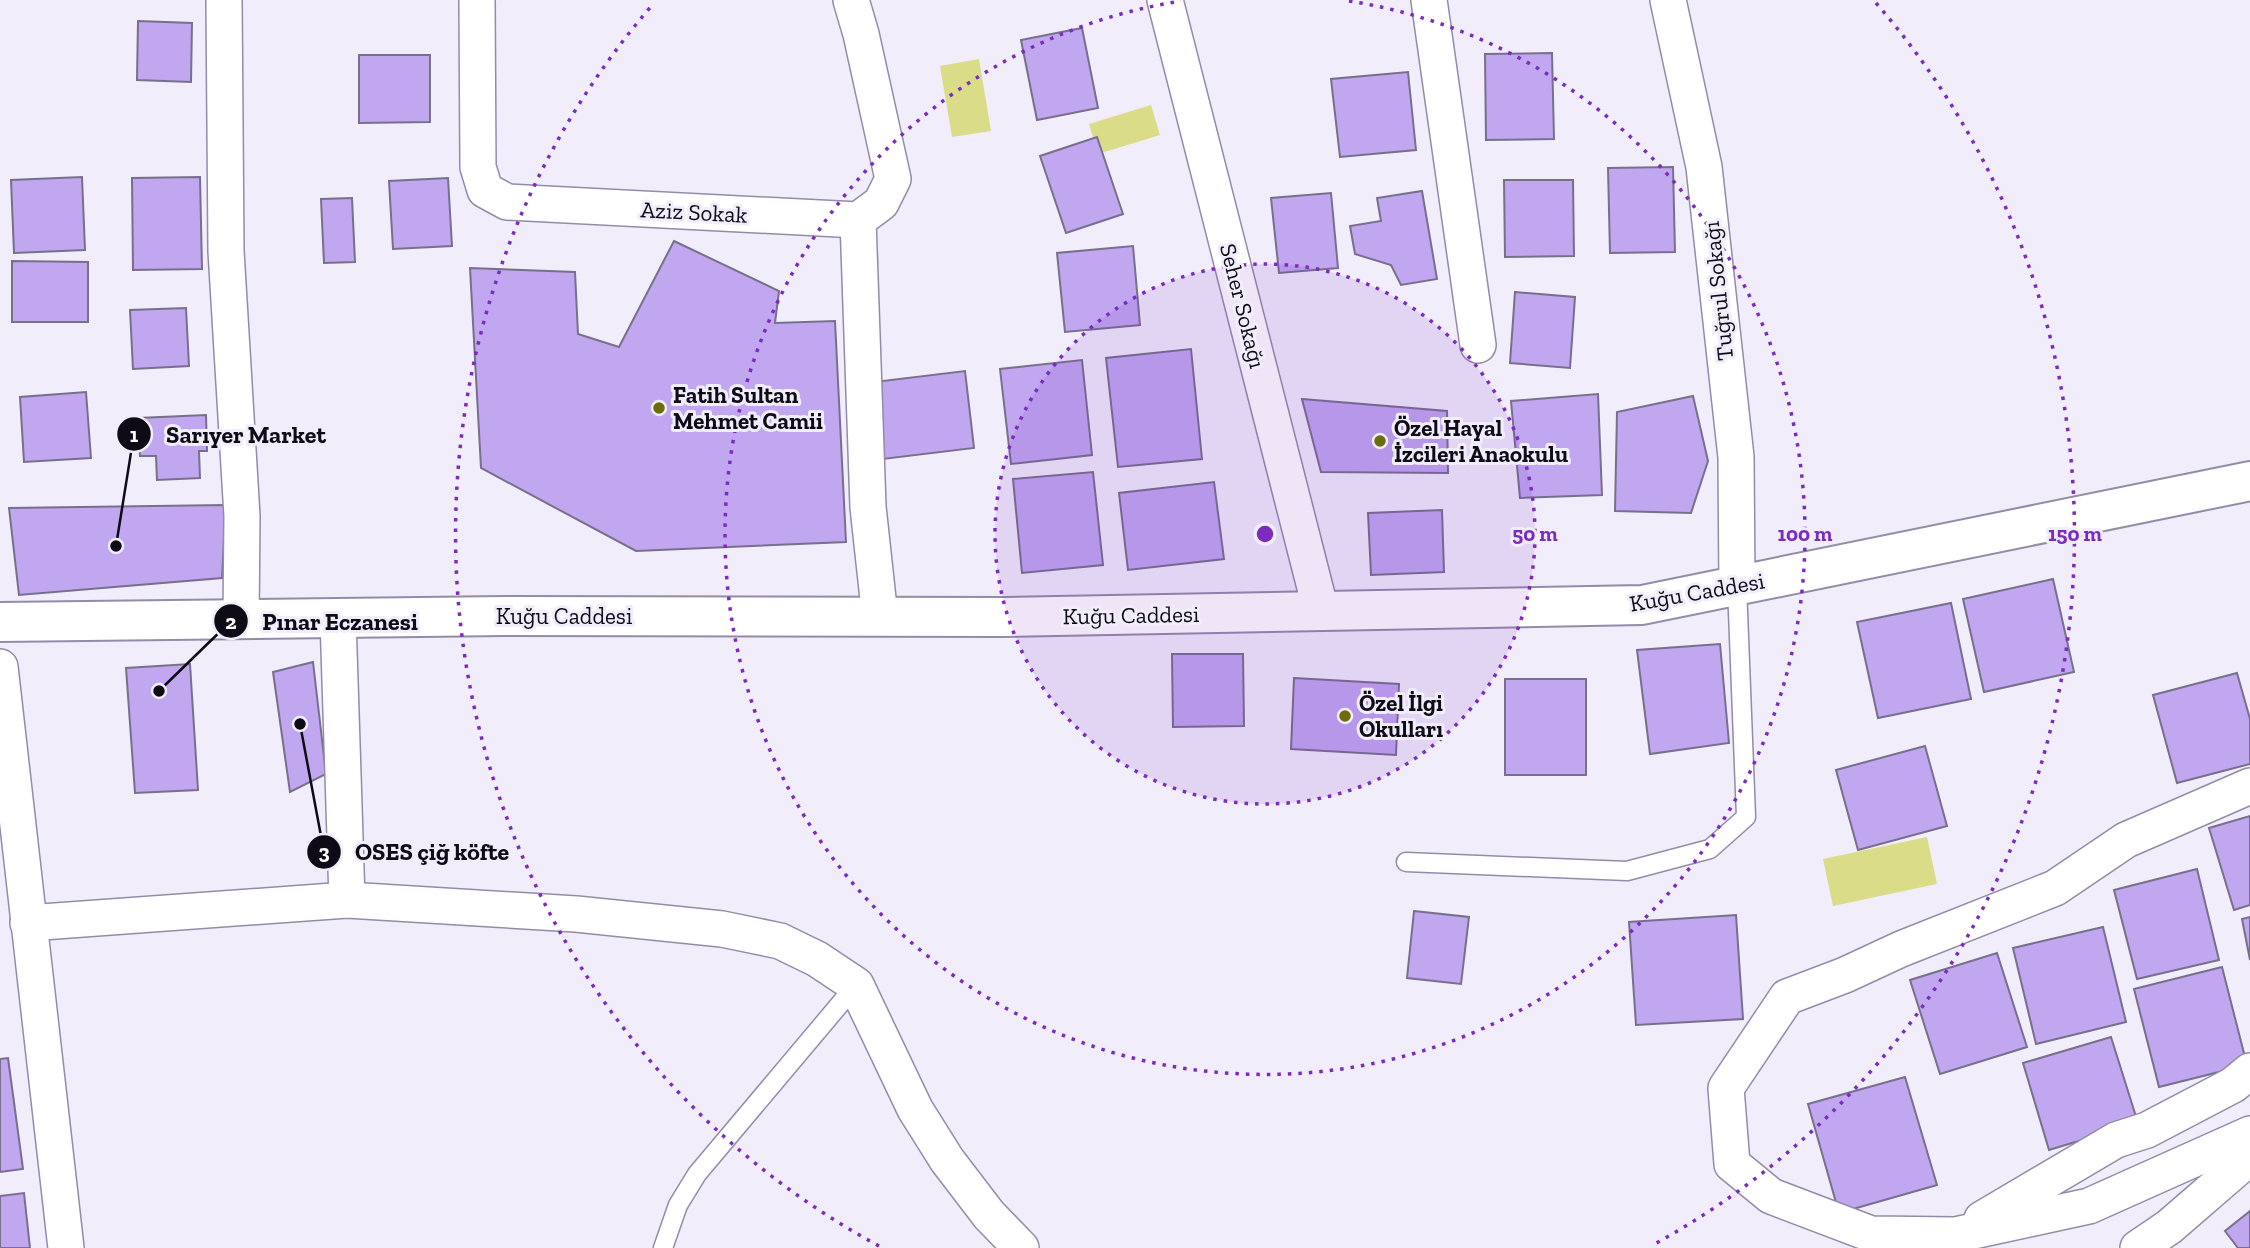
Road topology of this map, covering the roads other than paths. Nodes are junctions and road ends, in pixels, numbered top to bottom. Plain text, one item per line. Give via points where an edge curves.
1 (224, 0) edge
2 (477, 0) edge
3 (851, 0) edge
4 (1165, 0) edge
5 (1429, 0) edge
6 (1668, 0) edge
7 (858, 220) junction
8 (1478, 345) dead end
9 (2250, 481) edge
10 (1737, 586) junction
11 (1321, 611) junction
12 (880, 617) junction
13 (338, 618) junction
14 (241, 620) junction
15 (0, 622) edge
16 (0, 667) edge
17 (2250, 786) edge
18 (1406, 862) dead end
19 (347, 900) junction
20 (28, 923) junction
21 (856, 985) junction
22 (2250, 1070) edge
23 (2250, 1134) edge
24 (2250, 1157) edge
25 (1955, 1235) junction
26 (66, 1248) edge
27 (663, 1248) edge
28 (1021, 1248) edge
29 (2138, 1248) edge

1 - 14 street via 226,251 242,516
2 - 7 street, Aziz Sokak via 478,167 485,190 507,202
3 - 7 street via 893,179 881,203
4 - 11 street, Seher Sokağı
5 - 8 street
6 - 10 street, Tuğrul Sokağı via 1706,180 1736,457
7 - 12 street via 868,507
9 - 10 street, Kuğu Caddesi
10 - 11 street, Kuğu Caddesi via 1642,605
10 - 18 lane via 1746,817 1710,849 1627,871
11 - 12 street, Kuğu Caddesi
12 - 13 street, Kuğu Caddesi
13 - 14 street, Kuğu Caddesi
13 - 19 street
14 - 15 street, Kuğu Caddesi
16 - 20 street
17 - 25 street via 2126,840 2055,888 1787,997 1726,1088 1732,1164 1771,1196 1871,1234
19 - 20 street
19 - 21 street via 576,914 722,929 780,942
20 - 26 street
21 - 27 lane via 697,1174 678,1205
21 - 28 street via 915,1109 989,1215
22 - 25 street via 2233,1085 2147,1130 2116,1140
23 - 25 street via 2089,1206
24 - 29 street

